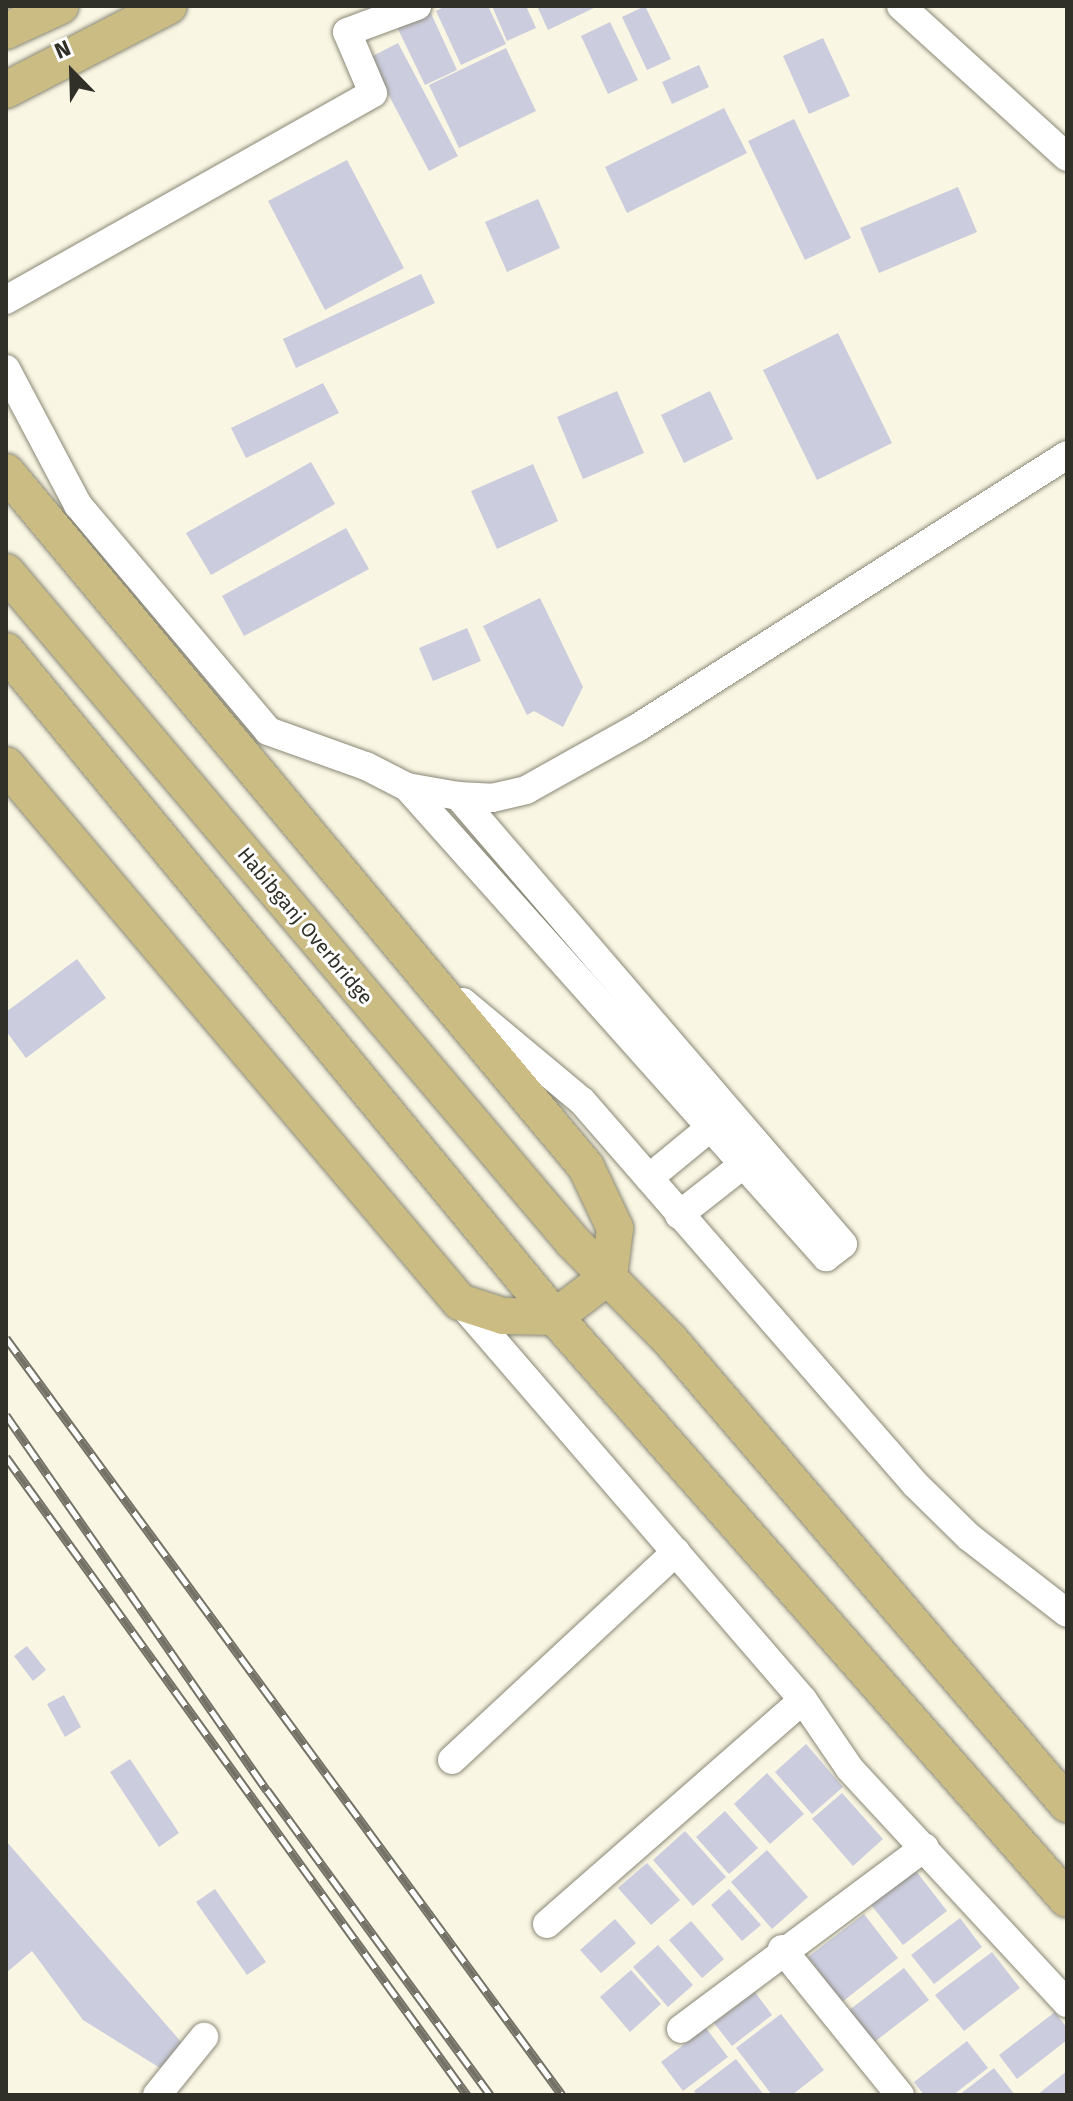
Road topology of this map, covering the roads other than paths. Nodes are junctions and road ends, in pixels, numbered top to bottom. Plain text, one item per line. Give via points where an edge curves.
1 (39, 6) edge
2 (60, 6) edge
3 (169, 6) edge
4 (417, 6) edge
5 (901, 6) edge
6 (929, 6) edge
7 (6, 22) edge
8 (6, 31) edge
9 (6, 90) edge
10 (1067, 133) edge
11 (1067, 157) edge
12 (6, 300) edge
13 (6, 369) edge
14 (1067, 455) edge
15 (6, 472) edge
16 (6, 572) edge
17 (6, 651) edge
18 (6, 765) edge
19 (407, 787) junction
20 (458, 796) junction
21 (420, 965) junction
22 (719, 1120) junction
23 (649, 1178) junction
24 (679, 1215) junction
25 (609, 1276) junction
26 (460, 1302) junction
27 (555, 1317) junction
28 (676, 1552) junction
29 (1067, 1613) edge
30 (803, 1700) junction
31 (452, 1760) dead end
32 (1067, 1804) edge
33 (925, 1847) junction
34 (1067, 1899) edge
35 (547, 1924) dead end
36 (782, 1949) junction
37 (1067, 2003) edge
38 (681, 2029) dead end
39 (204, 2037) dead end
40 (157, 2095) edge
41 (900, 2095) edge

1 - 7 main road
2 - 8 main road
3 - 9 main road
4 - 12 street via 347,32 373,93
5 - 11 street
6 - 10 street
13 - 19 street via 78,505 268,731 366,766
14 - 20 street via 637,728 526,790 492,798
15 - 21 main road
16 - 25 main road, Habibganj Overbridge via 573,1242
17 - 27 main road
18 - 26 main road
19 - 20 street
19 - 22 street
20 - 22 street
21 - 23 street via 582,1101
21 - 25 main road via 586,1167 615,1228
22 - 23 street
22 - 24 street via 752,1158
23 - 24 street
24 - 29 street via 915,1484 969,1537
25 - 27 main road
25 - 32 main road, Habibganj Overbridge
26 - 27 main road via 503,1316
26 - 28 street
27 - 34 main road
28 - 30 street
28 - 31 street
30 - 33 street via 850,1769
30 - 35 street
33 - 36 street
33 - 37 street
36 - 38 street
36 - 41 street
39 - 40 street

